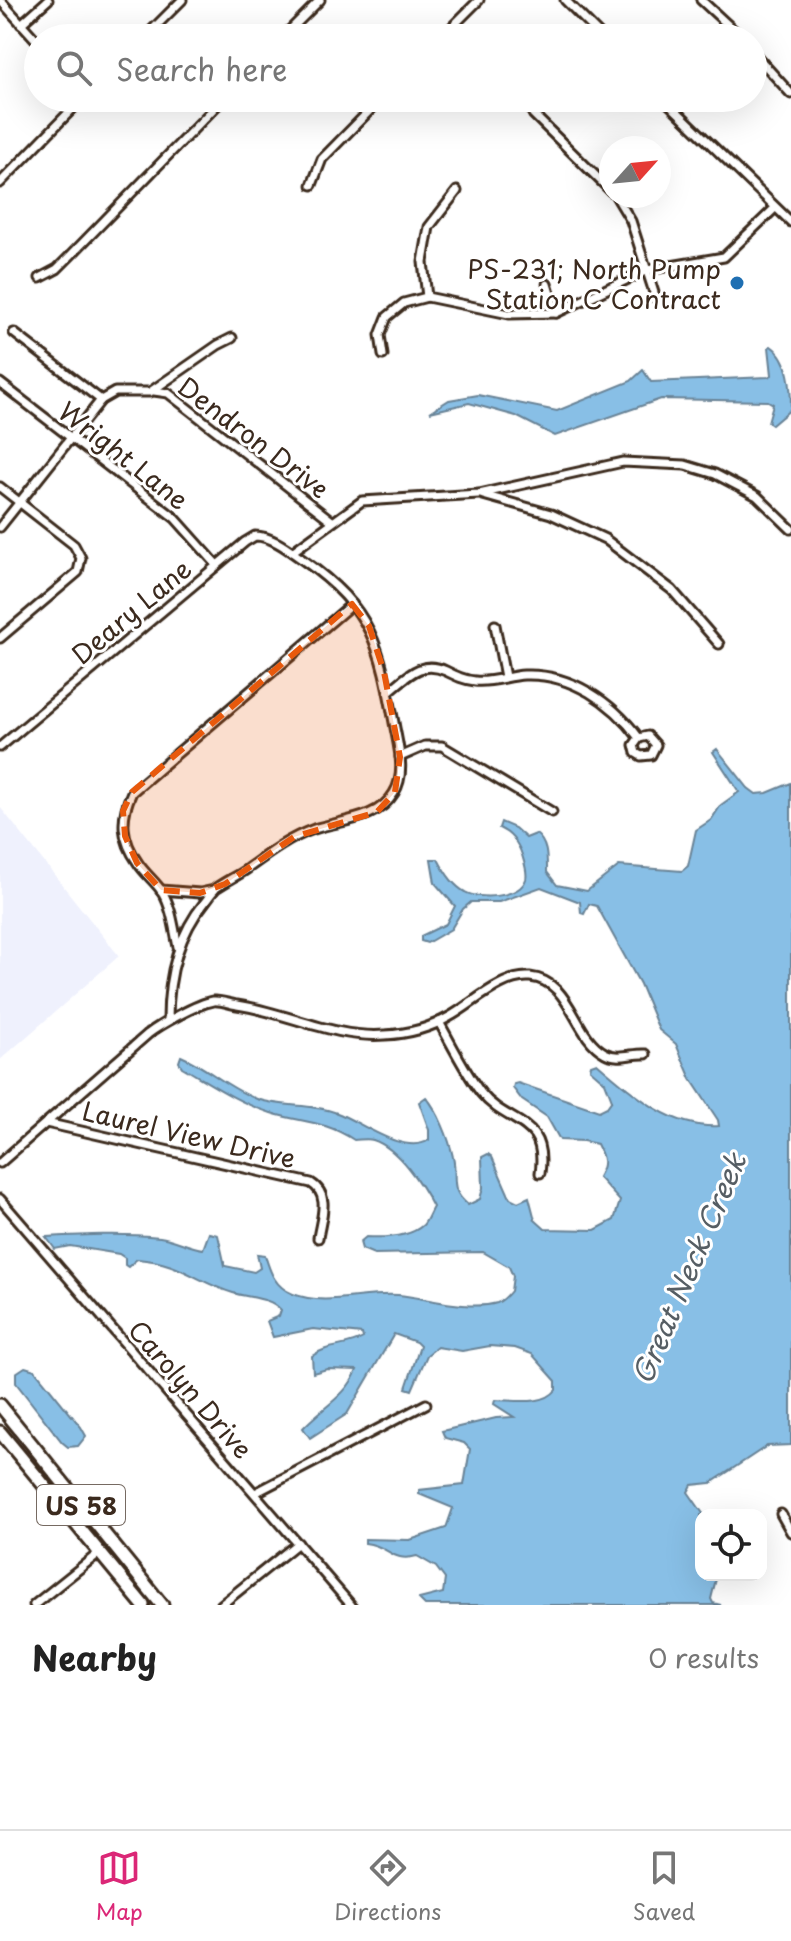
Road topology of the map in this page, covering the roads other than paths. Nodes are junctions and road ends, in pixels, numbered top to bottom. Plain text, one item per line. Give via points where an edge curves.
1 (0, 0) edge
2 (48, 0) edge
3 (182, 0) edge
4 (320, 0) edge
5 (479, 0) edge
6 (565, 0) edge
7 (701, 0) edge
8 (21, 24) junction
9 (158, 24) edge
10 (296, 24) edge
11 (455, 24) edge
12 (589, 24) edge
13 (727, 24) edge
14 (24, 27) edge
15 (767, 67) edge
16 (791, 94) edge
17 (69, 112) edge
18 (210, 112) edge
19 (368, 112) edge
20 (677, 112) edge
21 (533, 114) dead end
22 (599, 179) edge
23 (0, 183) edge
24 (312, 185) dead end
25 (457, 191) dead end
26 (623, 208) edge
27 (775, 208) junction
28 (791, 222) edge
29 (647, 270) junction
30 (40, 278) dead end
31 (547, 284) dead end
32 (427, 297) junction
33 (656, 299) dead end
34 (556, 313) junction
35 (14, 333) dead end
36 (232, 338) dead end
37 (383, 355) dead end
38 (0, 383) edge
39 (150, 392) junction
40 (101, 400) junction
41 (69, 437) junction
42 (0, 487) edge
43 (479, 494) junction
44 (20, 502) junction
45 (332, 521) junction
46 (0, 527) edge
47 (791, 529) edge
48 (292, 552) junction
49 (217, 565) junction
50 (352, 604) junction
51 (495, 625) dead end
52 (0, 638) edge
53 (719, 644) dead end
54 (505, 677) junction
55 (388, 692) junction
56 (639, 738) dead end
57 (0, 747) edge
58 (400, 757) junction
59 (552, 812) dead end
60 (161, 890) junction
61 (214, 890) junction
62 (178, 950) junction
63 (168, 1020) junction
64 (439, 1022) junction
65 (646, 1054) dead end
66 (46, 1123) junction
67 (0, 1163) edge
68 (540, 1173) dead end
69 (0, 1199) edge
70 (318, 1238) dead end
71 (426, 1404) dead end
72 (0, 1405) edge
73 (0, 1432) edge
74 (57, 1476) junction
75 (44, 1487) junction
76 (255, 1493) junction
77 (781, 1514) dead end
78 (791, 1532) edge
79 (298, 1543) junction
80 (99, 1553) junction
81 (34, 1605) edge
82 (143, 1605) edge
83 (162, 1605) edge
84 (221, 1605) edge
85 (351, 1605) edge

1 - 8 street
2 - 8 street
3 - 9 street
4 - 10 street
5 - 11 street
6 - 12 street
7 - 13 street
8 - 14 street
15 - 16 street
17 - 23 street
18 - 30 street via 57,269
19 - 24 street via 322,159
20 - 27 street
21 - 22 street
25 - 32 street via 429,227 423,262
26 - 29 street
27 - 28 street
27 - 29 street via 724,257
29 - 33 street
29 - 34 street
31 - 34 street
32 - 34 street via 509,314
32 - 37 street via 404,303 387,317 380,335
35 - 40 street
36 - 39 street
38 - 41 street, Wright Lane
39 - 40 street via 115,392
39 - 45 street, Dendron Drive via 168,393
40 - 41 street
41 - 44 street
41 - 49 street, Wright Lane via 175,518
42 - 44 street
43 - 45 street via 362,501
43 - 47 street via 623,462 685,465 757,496
43 - 53 street via 551,514 605,539 672,590
44 - 46 street
44 - 52 street via 78,549 81,565
45 - 48 street
48 - 49 street, Deary Lane via 263,536 250,538
48 - 50 street
49 - 57 street, Deary Lane
50 - 55 street via 373,635
50 - 60 street via 132,792 123,811 125,836 137,863
51 - 54 street
54 - 55 street via 474,681 427,666
54 - 56 street via 540,676 575,685 616,712
55 - 58 street
58 - 59 street via 425,746 442,746
58 - 61 street via 399,786 383,808 294,837
60 - 61 street
60 - 62 street via 170,907
61 - 62 street via 186,927
62 - 63 street
63 - 64 street via 213,1001 353,1035 394,1035
63 - 66 street
64 - 65 street via 504,983 530,977 559,993 604,1053
64 - 68 street via 484,1097 536,1136
66 - 67 street
66 - 70 street, Laurel View Drive via 311,1183 323,1198
69 - 76 street, Carolyn Drive
71 - 76 street
72 - 74 main road, US 58
73 - 75 main road, US 58
74 - 75 main road
74 - 83 main road, US 58
75 - 80 main road, US 58
76 - 79 street, Carolyn Drive
77 - 78 street
79 - 84 street
79 - 85 street, Carolyn Drive
80 - 81 street
80 - 82 main road, US 58

